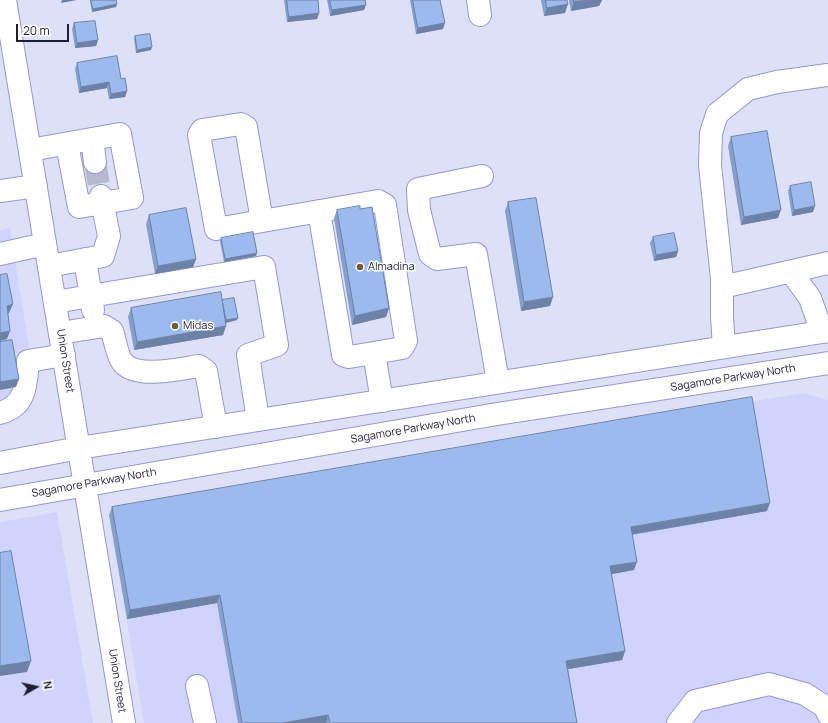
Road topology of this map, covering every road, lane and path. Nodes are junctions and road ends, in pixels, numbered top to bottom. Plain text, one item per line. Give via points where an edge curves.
1 (5, 0) edge
2 (828, 74) edge
3 (92, 139) junction
4 (67, 144) junction
5 (30, 150) junction
6 (95, 162) tunnel mouth
7 (482, 176) dead end
8 (36, 186) junction
9 (0, 192) edge
10 (102, 199) junction
11 (319, 211) junction
12 (262, 220) junction
13 (45, 244) junction
14 (0, 254) edge
15 (85, 259) junction
16 (828, 263) edge
17 (49, 266) junction
18 (791, 272) junction
19 (722, 287) junction
20 (91, 296) junction
21 (55, 302) junction
22 (96, 327) junction
23 (825, 331) edge
24 (60, 333) junction
25 (724, 347) junction
26 (374, 353) junction
27 (64, 355) junction
28 (828, 364) edge
29 (498, 382) junction
30 (382, 401) junction
31 (0, 413) edge
32 (258, 420) junction
33 (216, 427) junction
34 (79, 448) junction
35 (0, 463) edge
36 (85, 484) junction
37 (0, 500) edge
38 (197, 686) dead end
39 (828, 714) edge
40 (124, 723) edge
41 (205, 723) edge
42 (678, 723) edge

1 - 5 main road, Union Street
2 - 19 main road via 748,89 717,114 711,133 710,165
3 - 4 main road
3 - 6 main road
3 - 10 main road via 120,134 132,198
4 - 5 main road
4 - 10 main road via 79,207
5 - 8 main road, Union Street
7 - 29 main road via 418,189 419,210 430,254 437,259 476,254
8 - 9 main road
8 - 13 main road, Union Street
10 - 15 main road via 109,236 103,256
11 - 12 main road
11 - 26 main road via 343,355 349,357
11 - 26 main road via 378,201 385,205 406,341 402,348
12 - 12 main road via 216,229 199,136 202,130 241,124 246,127
13 - 14 main road
13 - 17 main road, Union Street
15 - 17 main road
15 - 20 main road
16 - 18 main road
17 - 21 main road, Union Street
18 - 19 main road
18 - 23 main road via 810,298
19 - 25 main road
20 - 21 main road
20 - 22 main road
20 - 32 main road via 264,267 277,345 248,355
21 - 24 main road, Union Street
22 - 24 main road
22 - 33 main road via 104,326 112,330 122,362 133,370 173,370 199,366 206,371
23 - 25 main road
24 - 27 main road, Union Street
25 - 29 main road
26 - 30 main road
27 - 31 main road via 28,361 24,391 18,405
27 - 34 main road, Union Street
28 - 36 main road, Sagamore Parkway North via 496,414
29 - 30 main road
30 - 32 main road
32 - 33 main road
33 - 34 main road
34 - 35 main road
34 - 36 main road, Union Street
36 - 37 main road, Sagamore Parkway North
36 - 40 main road, Union Street
38 - 41 main road
39 - 42 main road via 825,707 805,694 769,684 695,701

